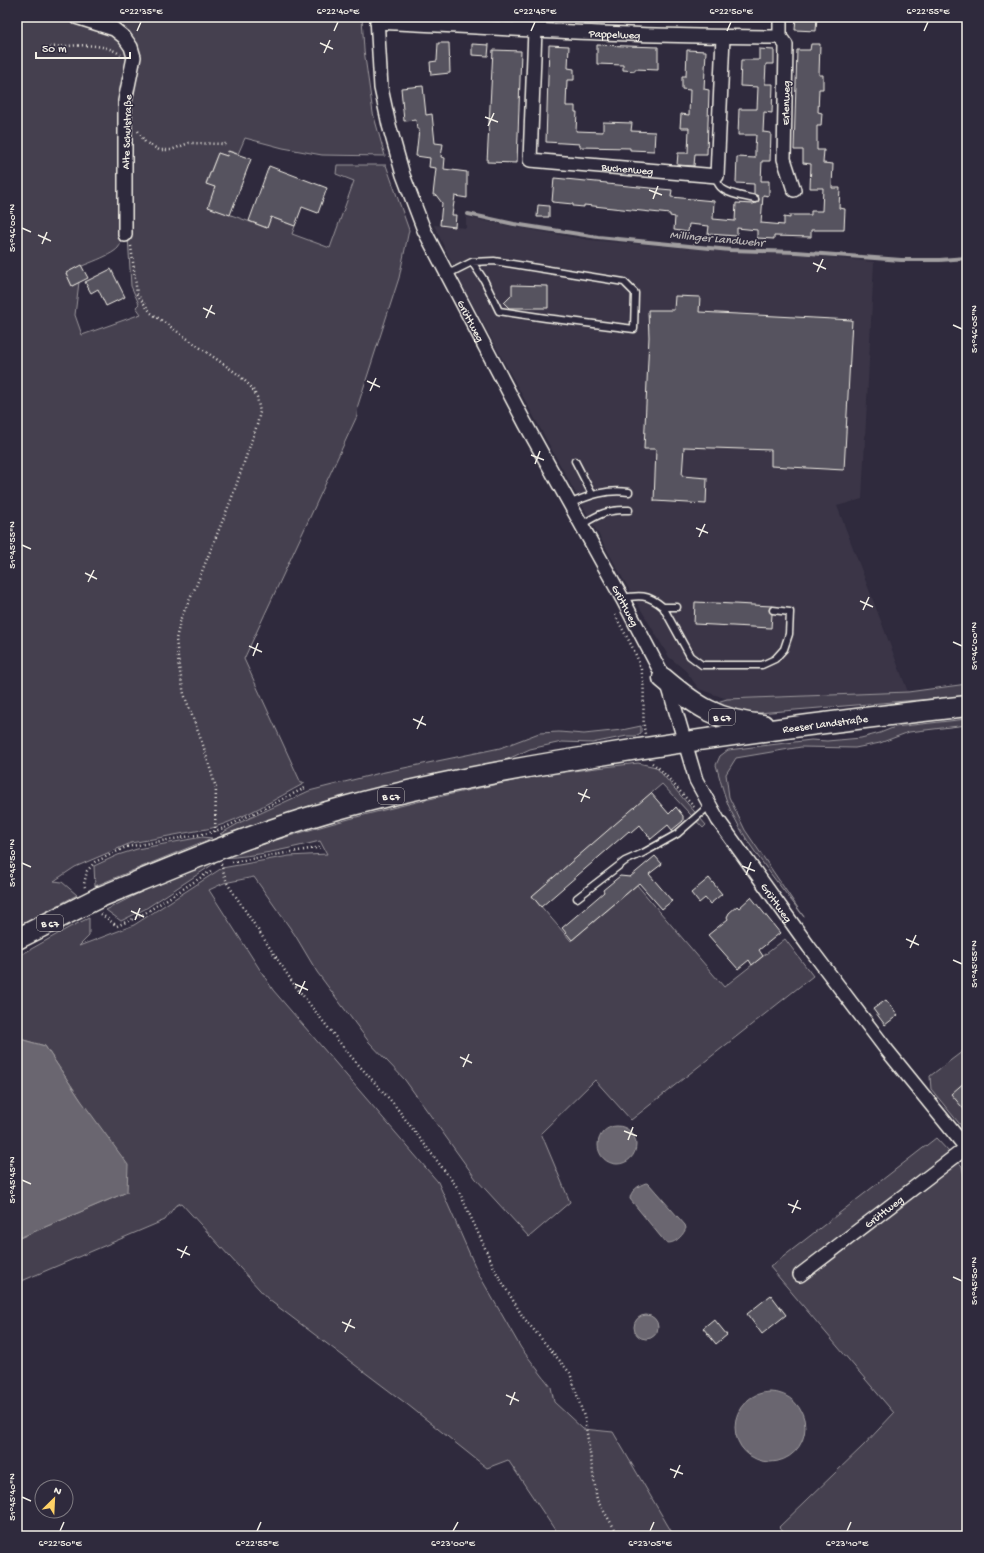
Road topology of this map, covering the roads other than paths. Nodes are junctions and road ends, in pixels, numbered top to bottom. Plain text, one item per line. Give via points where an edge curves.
1 (76, 17) edge
2 (780, 17) edge
3 (377, 20) edge
4 (535, 30) junction
5 (723, 37) junction
6 (780, 37) junction
7 (716, 176) junction
8 (794, 190) dead end
9 (755, 199) dead end
10 (125, 229) road end
11 (472, 262) junction
12 (446, 275) junction
13 (575, 461) dead end
14 (629, 492) dead end
15 (592, 494) junction
16 (569, 504) junction
17 (629, 510) dead end
18 (581, 525) junction
19 (622, 598) junction
20 (662, 607) junction
21 (677, 607) dead end
22 (772, 610) dead end
23 (663, 678) junction
24 (967, 706) edge
25 (793, 728) junction
26 (684, 742) junction
27 (710, 805) junction
28 (577, 898) dead end
29 (17, 939) edge
30 (967, 1149) edge
31 (800, 1275) dead end

1 - 10 street, Alte Schulstraße via 114,29 124,37 134,57 125,101
2 - 6 street, Erlenweg
3 - 4 street, Pappelweg
3 - 12 street, Grüttweg via 382,88 389,124 403,175 424,230
4 - 5 street, Pappelweg
4 - 7 street, Buchenweg via 530,160
5 - 6 street, Pappelweg
5 - 7 street
6 - 8 street, Erlenweg via 786,45 784,159
7 - 9 lane via 718,185 724,190
11 - 11 lane via 499,311 634,329 636,293 624,282 494,261
11 - 12 lane
12 - 16 street, Grüttweg
13 - 15 lane
14 - 15 lane via 617,490
15 - 16 lane
16 - 18 street, Grüttweg
17 - 18 lane via 608,511
18 - 19 street, Grüttweg
19 - 20 lane via 644,596
19 - 23 street, Grüttweg
20 - 21 lane
20 - 22 lane via 690,656 702,665 762,664 774,659 784,649 789,634 790,612
23 - 25 main road, B 67 via 696,705 716,715 748,723
23 - 26 street, Grüttweg via 669,688
24 - 25 main road, Reeser Landstraße / B 67
25 - 26 main road, Reeser Landstraße / B 67
26 - 27 street, Grüttweg via 696,780
26 - 29 main road, B 67, bridge via 479,776 420,788 328,812 219,848 100,897
27 - 28 lane via 677,834 625,861
27 - 30 street, Grüttweg via 718,820 814,954
30 - 31 street, Grüttweg

